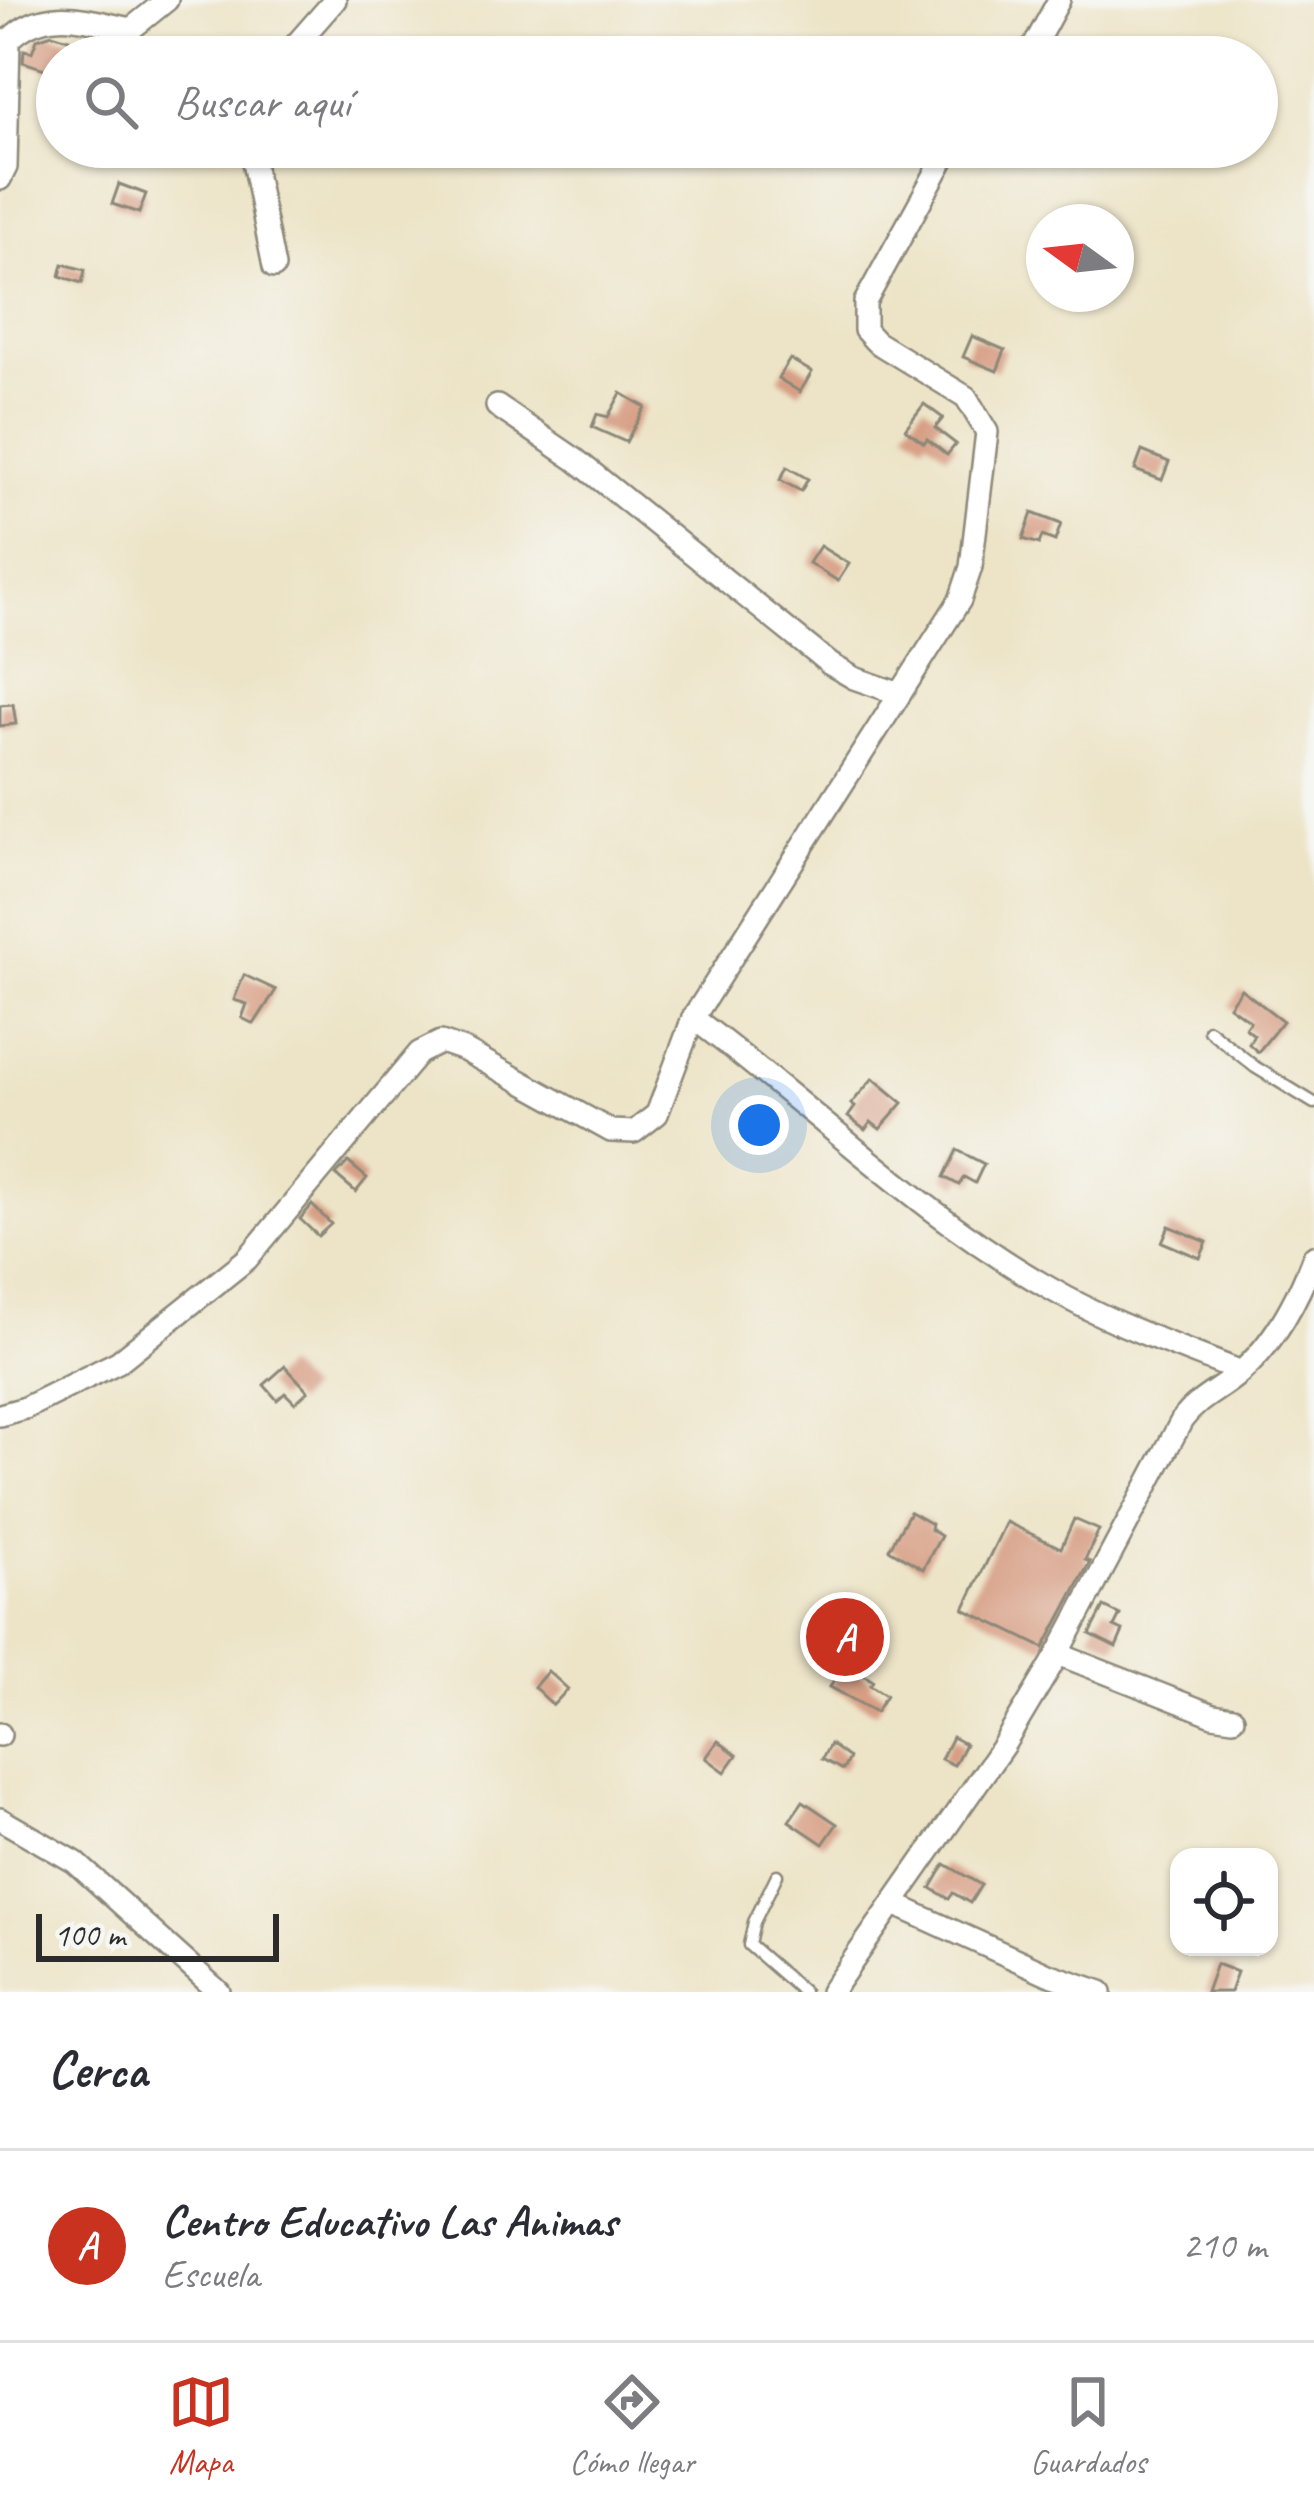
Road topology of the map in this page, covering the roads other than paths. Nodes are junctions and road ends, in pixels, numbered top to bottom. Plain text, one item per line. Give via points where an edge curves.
1 (167, 0) edge
2 (335, 0) edge
3 (1059, 0) edge
4 (303, 36) edge
5 (1039, 36) edge
6 (254, 168) edge
7 (938, 168) edge
8 (0, 179) edge
9 (274, 267) dead end
10 (497, 406) dead end
11 (900, 694) junction
12 (693, 1018) junction
13 (1208, 1030) dead end
14 (1314, 1103) edge
15 (1314, 1256) edge
16 (1241, 1372) junction
17 (0, 1415) edge
18 (1058, 1654) junction
19 (1233, 1718) dead end
20 (0, 1819) edge
21 (777, 1876) dead end
22 (894, 1904) junction
23 (219, 1992) edge
24 (803, 1992) edge
25 (831, 1992) edge
26 (1101, 1992) edge

1 - 8 street via 131,29 62,15 26,23 9,40
2 - 4 street
3 - 5 street
6 - 9 street
7 - 11 street via 865,302 865,330 966,398 987,432 961,600
10 - 11 street via 830,664
11 - 12 street
12 - 16 street via 997,1256 1102,1314
12 - 17 street via 657,1114 634,1132 611,1131 452,1046 441,1042 419,1053 247,1259 118,1362
13 - 14 lane
15 - 16 street via 1273,1337
16 - 18 street via 1182,1420
18 - 19 street
18 - 22 street
20 - 23 street via 75,1862
21 - 24 lane via 749,1945
22 - 25 street
22 - 26 street

